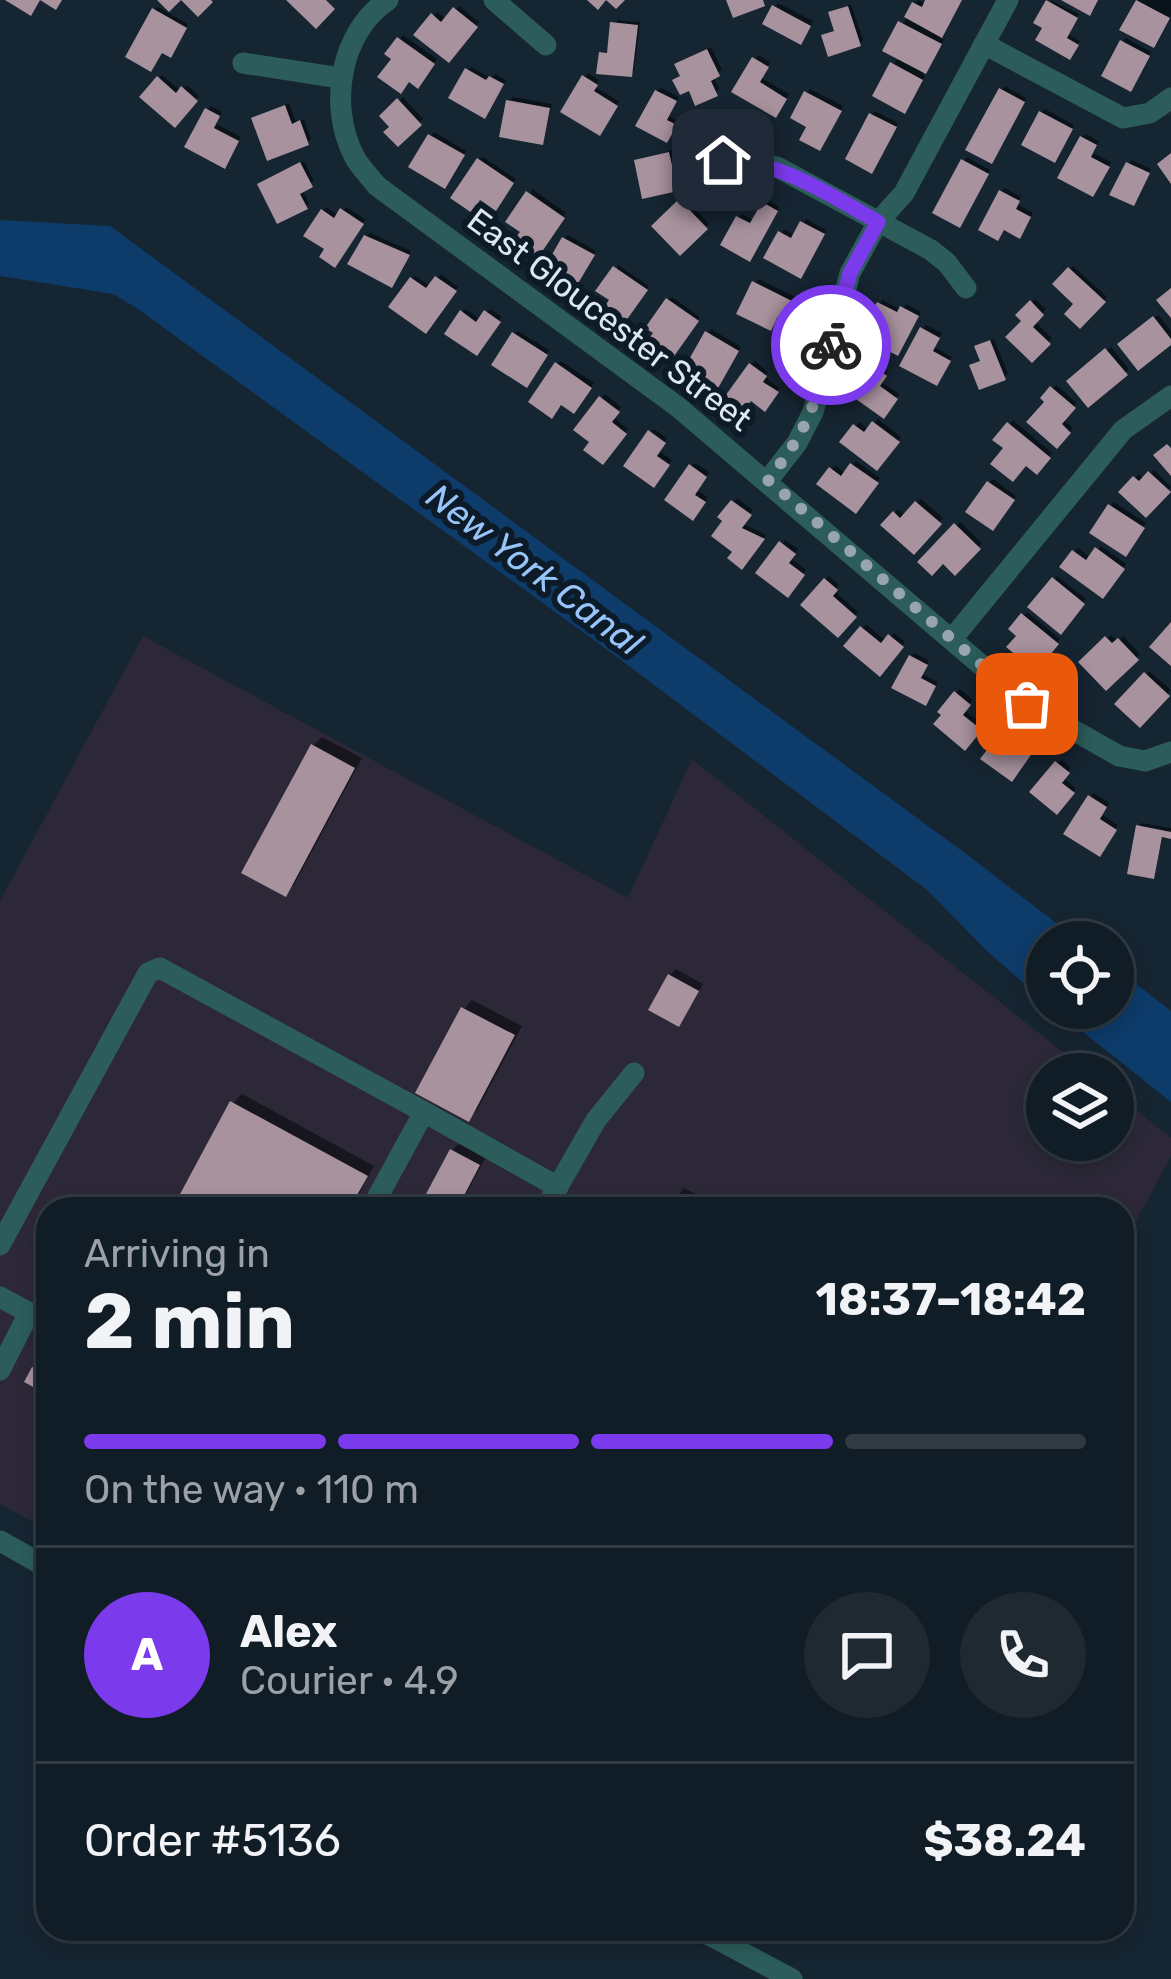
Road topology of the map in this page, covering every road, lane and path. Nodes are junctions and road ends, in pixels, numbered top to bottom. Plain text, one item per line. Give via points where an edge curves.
1 (388, 0) edge
2 (494, 0) edge
3 (1008, 0) edge
4 (984, 44) junction
5 (546, 45) dead end
6 (243, 63) dead end
7 (340, 78) junction
8 (1171, 98) edge
9 (723, 160) dead end
10 (878, 222) junction
11 (966, 288) dead end
12 (1171, 396) edge
13 (768, 480) junction
14 (952, 639) junction
15 (1171, 752) edge
16 (634, 1073) dead end
17 (424, 1112) junction
18 (557, 1186) junction
19 (378, 1197) edge
20 (551, 1197) edge
21 (0, 1245) edge
22 (0, 1298) edge
23 (36, 1317) edge
24 (36, 1321) edge
25 (0, 1370) edge
26 (0, 1541) edge
27 (36, 1561) edge
28 (734, 1941) edge
29 (792, 1979) edge

1 - 7 street via 360,31
2 - 5 street
3 - 4 street
4 - 8 street via 1123,118
4 - 10 street via 904,193
6 - 7 street
7 - 13 street, East Gloucester Street via 354,156 377,186
9 - 10 street via 777,167
10 - 11 street via 931,250
10 - 13 street via 850,273 814,412
12 - 14 street via 1124,430
13 - 14 street, East Gloucester Street
14 - 15 street, East Gloucester Street via 1051,720 1119,756 1145,761
16 - 18 street
17 - 18 street
17 - 19 street
17 - 21 street via 160,968 148,974
18 - 20 street
22 - 23 street
24 - 25 street
26 - 27 street
28 - 29 street

